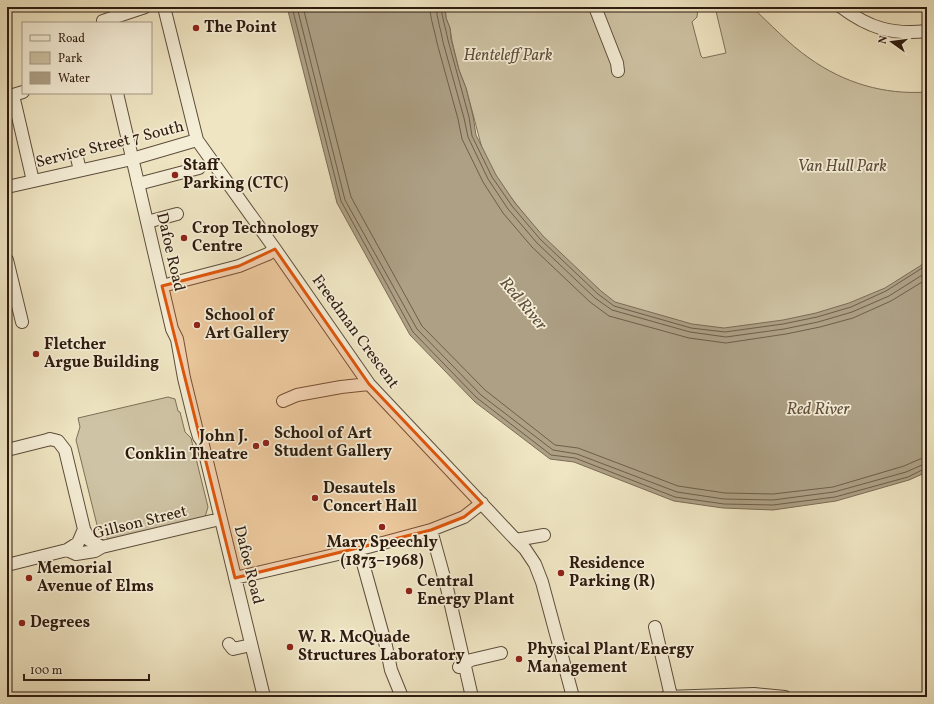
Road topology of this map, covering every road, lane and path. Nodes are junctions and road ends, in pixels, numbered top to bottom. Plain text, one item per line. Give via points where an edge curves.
1 (145, 7) edge
2 (163, 7) edge
3 (595, 7) edge
4 (841, 7) edge
5 (103, 22) edge
6 (927, 31) edge
7 (618, 71) dead end
8 (22, 92) edge
9 (116, 94) edge
10 (197, 140) junction
11 (77, 158) dead end
12 (132, 159) junction
13 (199, 168) dead end
14 (80, 170) junction
15 (33, 181) junction
16 (138, 184) junction
17 (7, 187) edge
18 (177, 214) dead end
19 (147, 222) junction
20 (275, 249) junction
21 (7, 260) edge
22 (162, 286) junction
23 (22, 322) dead end
24 (369, 384) junction
25 (283, 401) dead end
26 (7, 450) edge
27 (482, 503) junction
28 (220, 519) junction
29 (84, 529) junction
30 (432, 530) junction
31 (544, 535) dead end
32 (516, 540) junction
33 (102, 547) junction
34 (359, 549) junction
35 (67, 550) junction
36 (7, 565) edge
37 (235, 578) junction
38 (655, 627) dead end
39 (229, 644) dead end
40 (251, 645) junction
41 (501, 653) dead end
42 (461, 666) junction
43 (468, 693) edge
44 (671, 696) edge
45 (708, 696) edge
46 (264, 697) edge
47 (402, 697) edge
48 (573, 697) edge
49 (666, 697) edge
50 (785, 697) edge

1 - 5 street
2 - 10 street, Freedman Crescent
3 - 7 street
4 - 6 street via 882,28 898,32
8 - 15 street via 13,95
9 - 12 street, Dafoe Road
10 - 12 street, Service Street 7 South
10 - 20 street, Freedman Crescent
11 - 14 street
12 - 14 street, Service Street 7 South
12 - 16 street, Dafoe Road
13 - 16 street
14 - 15 street, Service Street 7 South
15 - 17 street, Service Street 7 South
16 - 19 street, Dafoe Road
18 - 19 street
19 - 22 street, Dafoe Road
20 - 22 street via 239,266
20 - 24 street, Freedman Crescent
21 - 23 street
22 - 28 street, Dafoe Road via 172,329 184,358
24 - 25 street via 297,395
24 - 27 street, Freedman Crescent
26 - 29 street via 50,439 59,442 65,450
27 - 30 street via 464,517
27 - 32 street, Freedman Crescent
28 - 33 street, Gillson Street
28 - 37 street, Dafoe Road
29 - 33 street via 89,540
29 - 35 street via 78,543
30 - 34 street
30 - 42 street via 455,611
31 - 32 street
32 - 48 street, Freedman Crescent via 535,564 542,582
33 - 35 street, Gillson Street via 95,551 76,554
34 - 37 street
34 - 47 street via 391,670
35 - 36 street
37 - 40 street, Dafoe Road
38 - 44 street
39 - 40 street via 233,649
40 - 46 street, Dafoe Road
41 - 42 street via 471,660
42 - 43 street
44 - 45 street
44 - 49 street
45 - 50 street via 754,694

